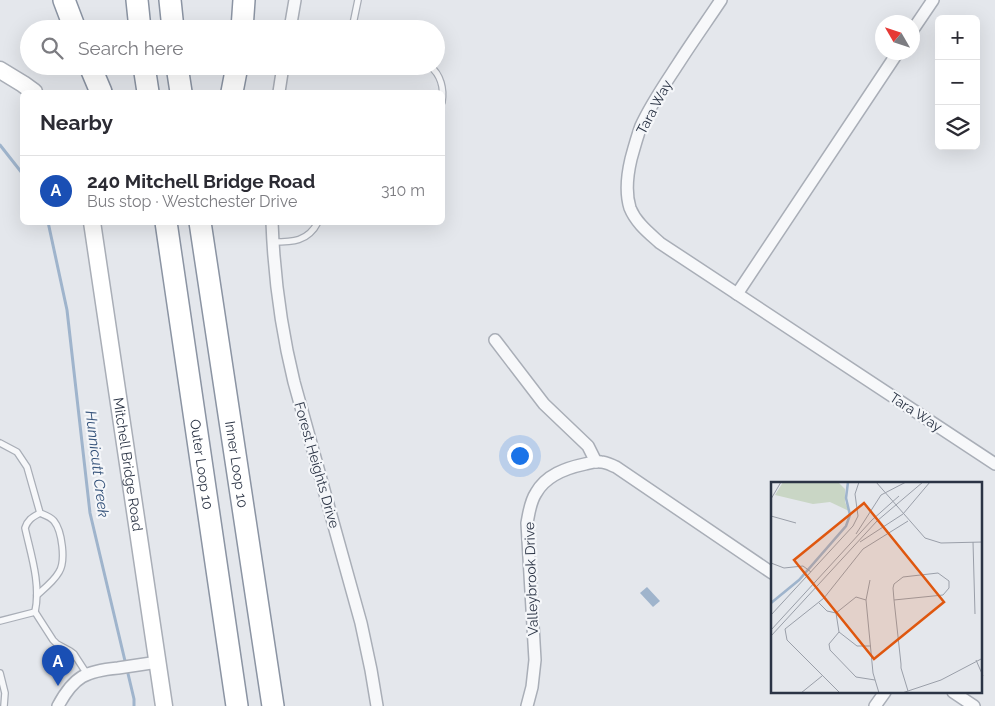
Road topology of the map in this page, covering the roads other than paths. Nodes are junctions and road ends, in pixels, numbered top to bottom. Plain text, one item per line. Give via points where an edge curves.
1 (64, 0) edge
2 (137, 0) edge
3 (170, 0) edge
4 (244, 0) edge
5 (295, 0) edge
6 (358, 0) edge
7 (721, 0) edge
8 (933, 0) edge
9 (920, 19) edge
10 (71, 20) edge
11 (139, 20) edge
12 (172, 20) edge
13 (243, 20) edge
14 (292, 20) edge
15 (354, 20) edge
16 (893, 60) edge
17 (0, 70) edge
18 (94, 75) edge
19 (145, 75) edge
20 (178, 75) edge
21 (235, 75) edge
22 (282, 75) edge
23 (437, 75) edge
24 (31, 90) edge
25 (100, 90) edge
26 (148, 90) edge
27 (181, 90) edge
28 (232, 90) edge
29 (279, 90) edge
30 (442, 90) edge
31 (92, 225) edge
32 (152, 225) edge
33 (166, 225) edge
34 (200, 225) edge
35 (214, 225) edge
36 (272, 225) edge
37 (317, 225) edge
38 (273, 242) junction
39 (210, 290) junction
40 (176, 292) junction
41 (737, 294) junction
42 (495, 340) dead end
43 (0, 443) edge
44 (596, 462) junction
45 (995, 464) edge
46 (40, 513) junction
47 (771, 572) edge
48 (37, 595) junction
49 (35, 612) junction
50 (0, 621) edge
51 (150, 663) junction
52 (0, 673) edge
53 (87, 674) junction
54 (884, 694) edge
55 (955, 694) edge
56 (4, 706) edge
57 (58, 706) edge
58 (164, 706) edge
59 (237, 706) edge
60 (273, 706) edge
61 (377, 706) edge
62 (527, 706) edge
63 (875, 706) edge
64 (974, 706) edge

1 - 10 highway
2 - 11 highway
3 - 12 highway
4 - 13 highway
5 - 14 street
6 - 15 lane
7 - 41 street, Tara Way via 657,96 641,127 629,168 627,198 634,216 647,232
8 - 9 street
16 - 41 street
17 - 24 street
18 - 25 highway
19 - 26 highway
20 - 27 highway
21 - 28 highway
22 - 29 street
23 - 30 lane
31 - 51 street, Mitchell Bridge Road
32 - 40 highway
33 - 40 highway, Outer Loop 10
34 - 39 highway, Inner Loop 10
35 - 39 highway
36 - 38 street, Forest Heights Drive
37 - 38 lane via 301,239
38 - 61 street, Forest Heights Drive via 285,344 359,614
39 - 60 highway, Inner Loop 10
40 - 59 highway, Outer Loop 10
41 - 45 street, Tara Way
42 - 44 street via 544,404 588,446
43 - 46 lane via 17,452 27,467
44 - 47 street, Valleybrook Drive via 616,467
44 - 62 street, Valleybrook Drive via 572,467 552,476 535,495 529,512 535,660
46 - 48 lane via 26,523 25,528
46 - 48 lane via 55,522 63,555 60,570
48 - 49 lane
49 - 50 lane
49 - 53 lane via 53,640 74,654
51 - 53 street
51 - 58 street, Mitchell Bridge Road
52 - 56 lane via 5,693
53 - 57 street via 71,686
54 - 63 street
55 - 64 street

